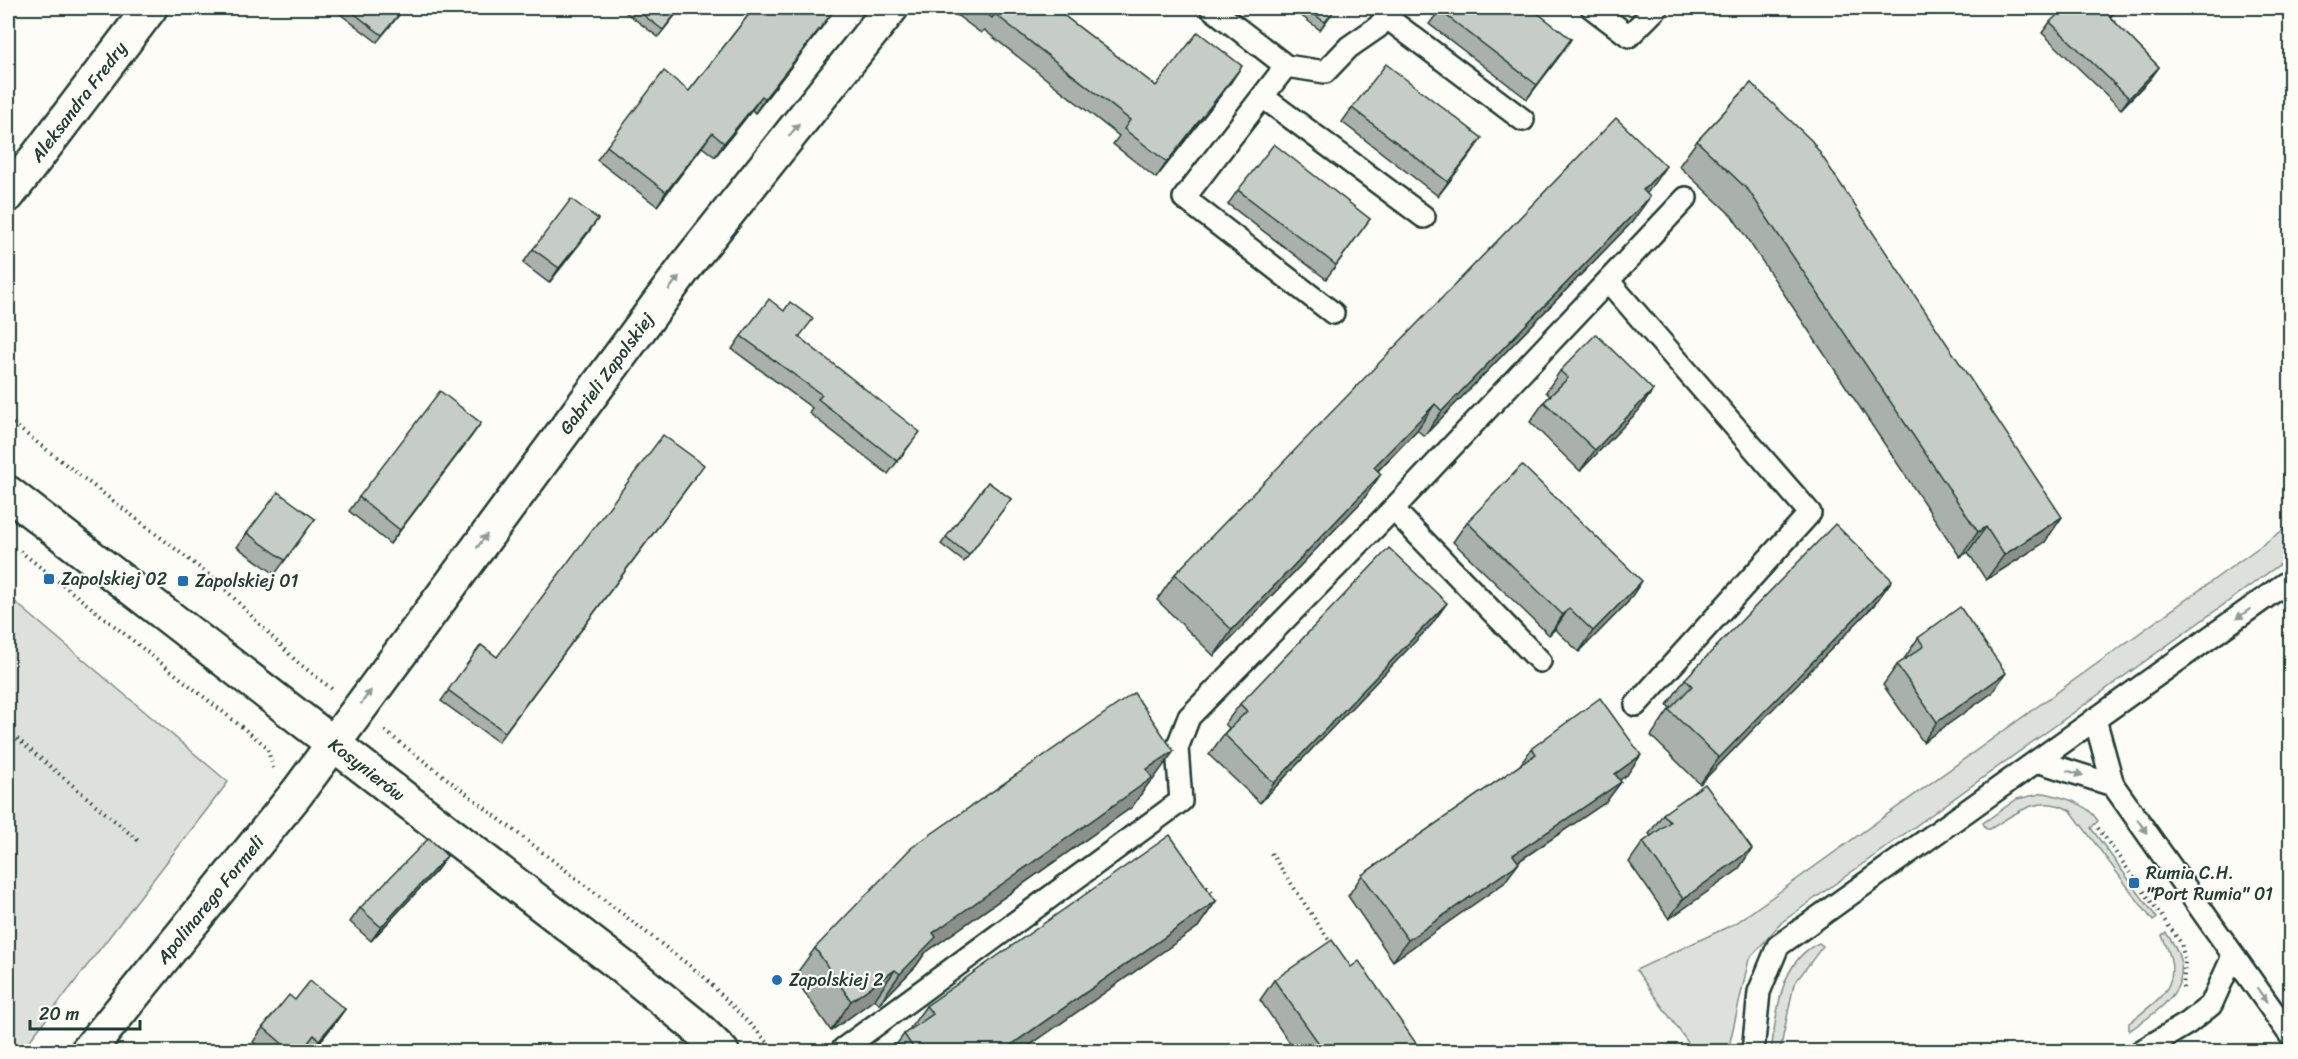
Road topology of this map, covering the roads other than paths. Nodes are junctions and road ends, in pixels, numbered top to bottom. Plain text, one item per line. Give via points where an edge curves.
1 (150, 8) edge
2 (891, 8) edge
3 (1211, 8) edge
4 (1592, 8) edge
5 (1657, 8) edge
6 (1389, 12) edge
7 (1286, 66) junction
8 (1263, 97) junction
9 (1522, 120) dead end
10 (8, 195) edge
11 (1686, 198) dead end
12 (1424, 217) dead end
13 (1609, 282) junction
14 (1333, 313) dead end
15 (8, 493) edge
16 (1393, 509) junction
17 (2290, 580) edge
18 (1540, 661) dead end
19 (1636, 705) dead end
20 (2095, 719) junction
21 (331, 744) junction
22 (2037, 761) junction
23 (2113, 784) junction
24 (2233, 956) junction
25 (2290, 1035) edge
26 (843, 1049) dead end
27 (87, 1052) edge
28 (722, 1052) edge
29 (1753, 1052) edge
30 (2140, 1052) edge

1 - 10 street, Aleksandra Fredry
21 -> 2 street, Gabrieli Zapolskiej via 692,258
3 - 7 lane
4 - 5 lane via 1629,36
6 - 7 lane via 1378,27 1349,47 1325,72
6 - 9 lane
7 - 8 lane
8 - 12 lane
8 - 14 lane via 1184,198
11 - 13 lane
13 - 16 lane
13 - 19 lane via 1810,513
15 - 21 street, Kosynierów
16 - 18 lane
16 - 26 lane via 1189,717 1177,748 1180,801
17 -> 20 lane
20 - 22 lane
20 - 23 lane
21 - 27 street, Apolinarego Formeli via 297,794
21 - 28 street, Kosynierów via 624,968
22 -> 23 lane
22 - 29 lane via 1778,946 1759,992
23 -> 24 lane
24 -> 25 lane
24 - 30 lane via 2211,1005

